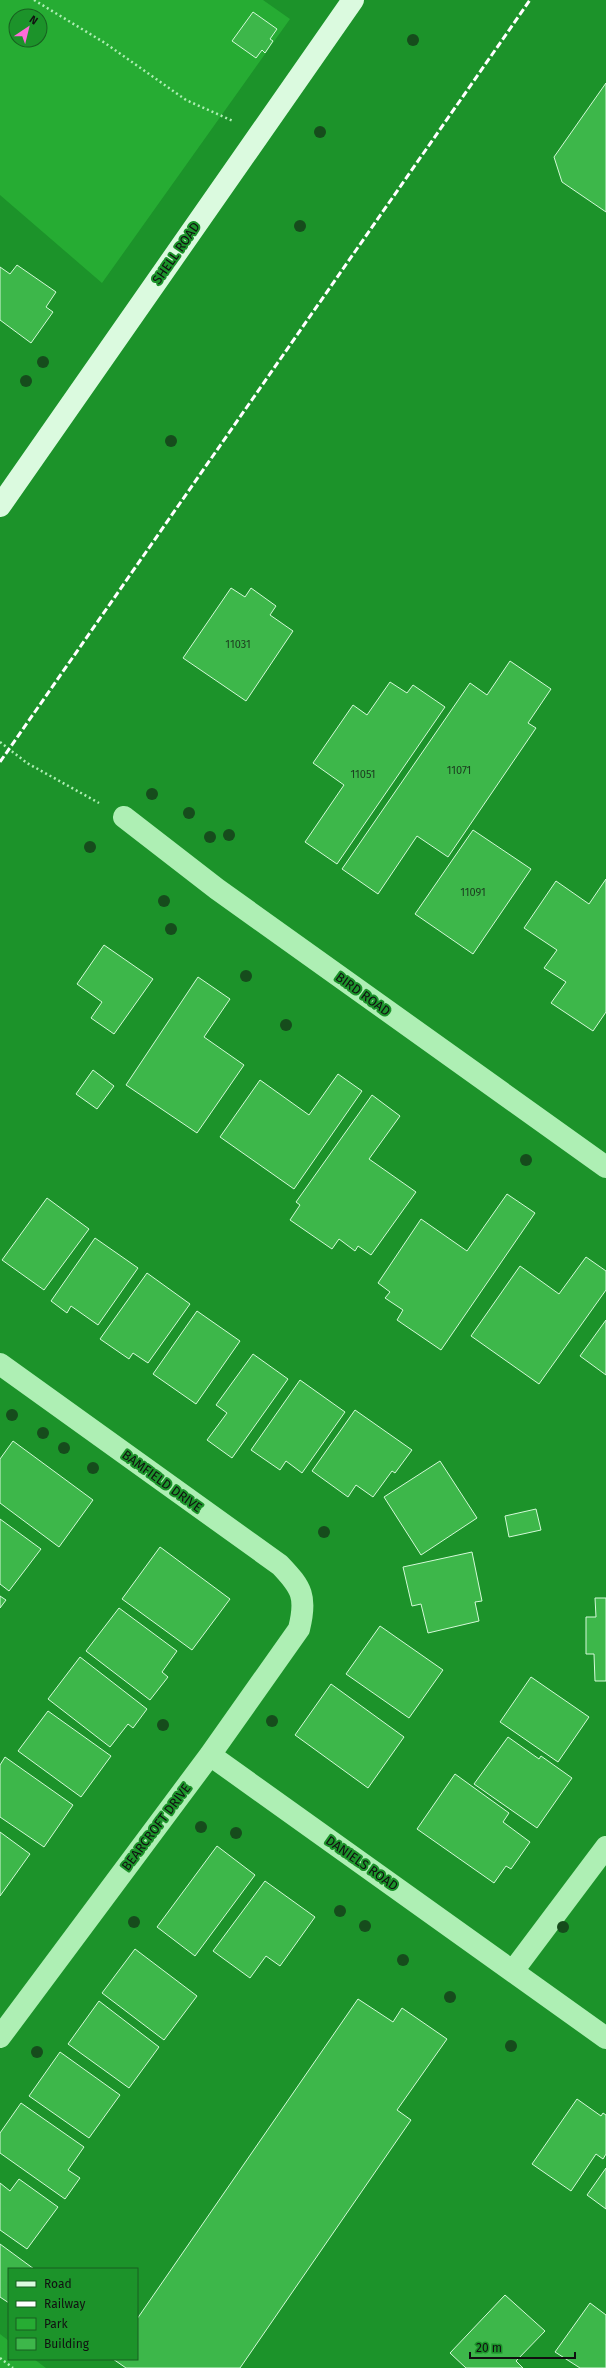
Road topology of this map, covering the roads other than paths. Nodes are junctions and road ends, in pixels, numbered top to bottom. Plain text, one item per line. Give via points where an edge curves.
1 (353, 0) edge
2 (0, 506) edge
3 (124, 816) road end
4 (606, 1167) edge
5 (0, 1364) edge
6 (303, 1612) joint
7 (210, 1755) junction
8 (606, 1847) edge
9 (514, 1971) junction
10 (604, 2033) edge
11 (0, 2037) edge

1 - 2 main road, SHELL ROAD
3 - 4 street, BIRD ROAD via 216,889
5 - 6 street, BAMFIELD DRIVE via 280,1565 297,1583 302,1595
6 - 7 street, BEARCROFT DRIVE via 299,1629
7 - 9 street, DANIELS ROAD
7 - 11 street, BEARCROFT DRIVE
8 - 9 street
9 - 10 street, DANIELS ROAD

